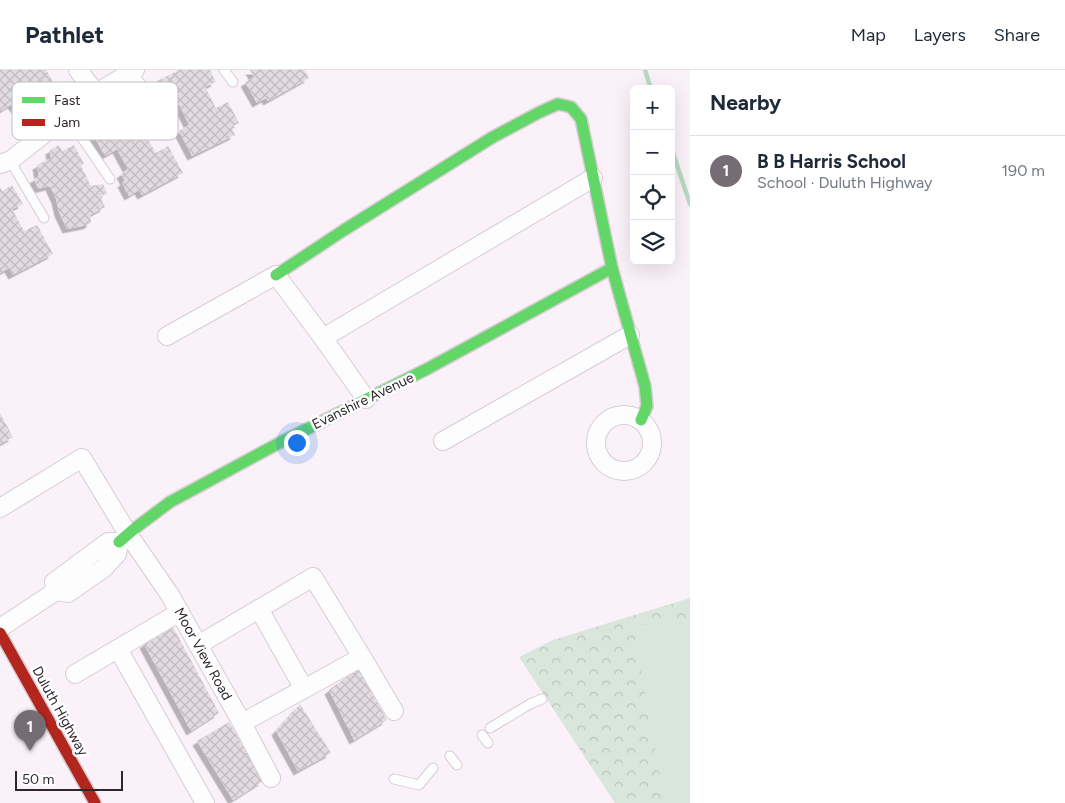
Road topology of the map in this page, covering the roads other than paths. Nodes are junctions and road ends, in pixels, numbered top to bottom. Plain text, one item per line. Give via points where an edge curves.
1 (78, 70) edge
2 (224, 70) edge
3 (133, 71) edge
4 (87, 82) edge
5 (114, 82) edge
6 (141, 82) edge
7 (233, 82) dead end
8 (35, 140) edge
9 (83, 140) edge
10 (6, 162) edge
11 (593, 178) junction
12 (110, 179) dead end
13 (44, 218) dead end
14 (612, 268) junction
15 (276, 275) junction
16 (630, 335) junction
17 (167, 336) dead end
18 (323, 338) junction
19 (366, 399) junction
20 (641, 420) dead end
21 (442, 440) dead end
22 (0, 508) edge
23 (123, 538) junction
24 (78, 565) junction
25 (89, 578) junction
26 (56, 591) junction
27 (259, 609) junction
28 (180, 612) junction
29 (0, 628) edge
30 (0, 633) edge
31 (198, 645) junction
32 (118, 649) junction
33 (362, 657) junction
34 (75, 674) dead end
35 (304, 689) junction
36 (542, 699) dead end
37 (394, 711) dead end
38 (242, 723) junction
39 (490, 728) dead end
40 (482, 735) dead end
41 (488, 743) dead end
42 (450, 756) dead end
43 (457, 765) dead end
44 (432, 768) dead end
45 (271, 778) dead end
46 (394, 779) dead end
47 (95, 803) edge
48 (206, 803) edge

1 - 4 street
2 - 7 lane
3 - 5 street
3 - 6 lane
8 - 10 street
9 - 12 lane
10 - 13 lane via 15,169
11 - 14 street
11 - 15 street via 581,119 571,107 558,104 493,137
11 - 18 street
14 - 16 street
14 - 19 street, Evanshire Avenue
15 - 17 street
15 - 18 street
16 - 20 street via 645,386 647,406
16 - 21 street
18 - 19 street
19 - 23 street, Evanshire Avenue via 170,502
22 - 23 street, Moor View Road via 82,458
23 - 24 street, Evanshire Avenue via 108,542
23 - 25 street, Evanshire Avenue via 117,554
23 - 28 street, Moor View Road
24 - 25 street
24 - 26 street, Evanshire Avenue via 54,582
25 - 26 street, Evanshire Avenue via 68,593
26 - 29 street, Evanshire Avenue
27 - 31 street
27 - 33 street via 313,577
27 - 35 street
28 - 31 street, Moor View Road
28 - 32 street
30 - 47 street, Duluth Highway
31 - 38 street, Moor View Road
32 - 34 street
32 - 48 street
33 - 35 street
33 - 37 street
35 - 38 street
36 - 39 lane
38 - 45 street, Moor View Road
40 - 41 lane
42 - 43 lane
44 - 46 lane via 419,785

